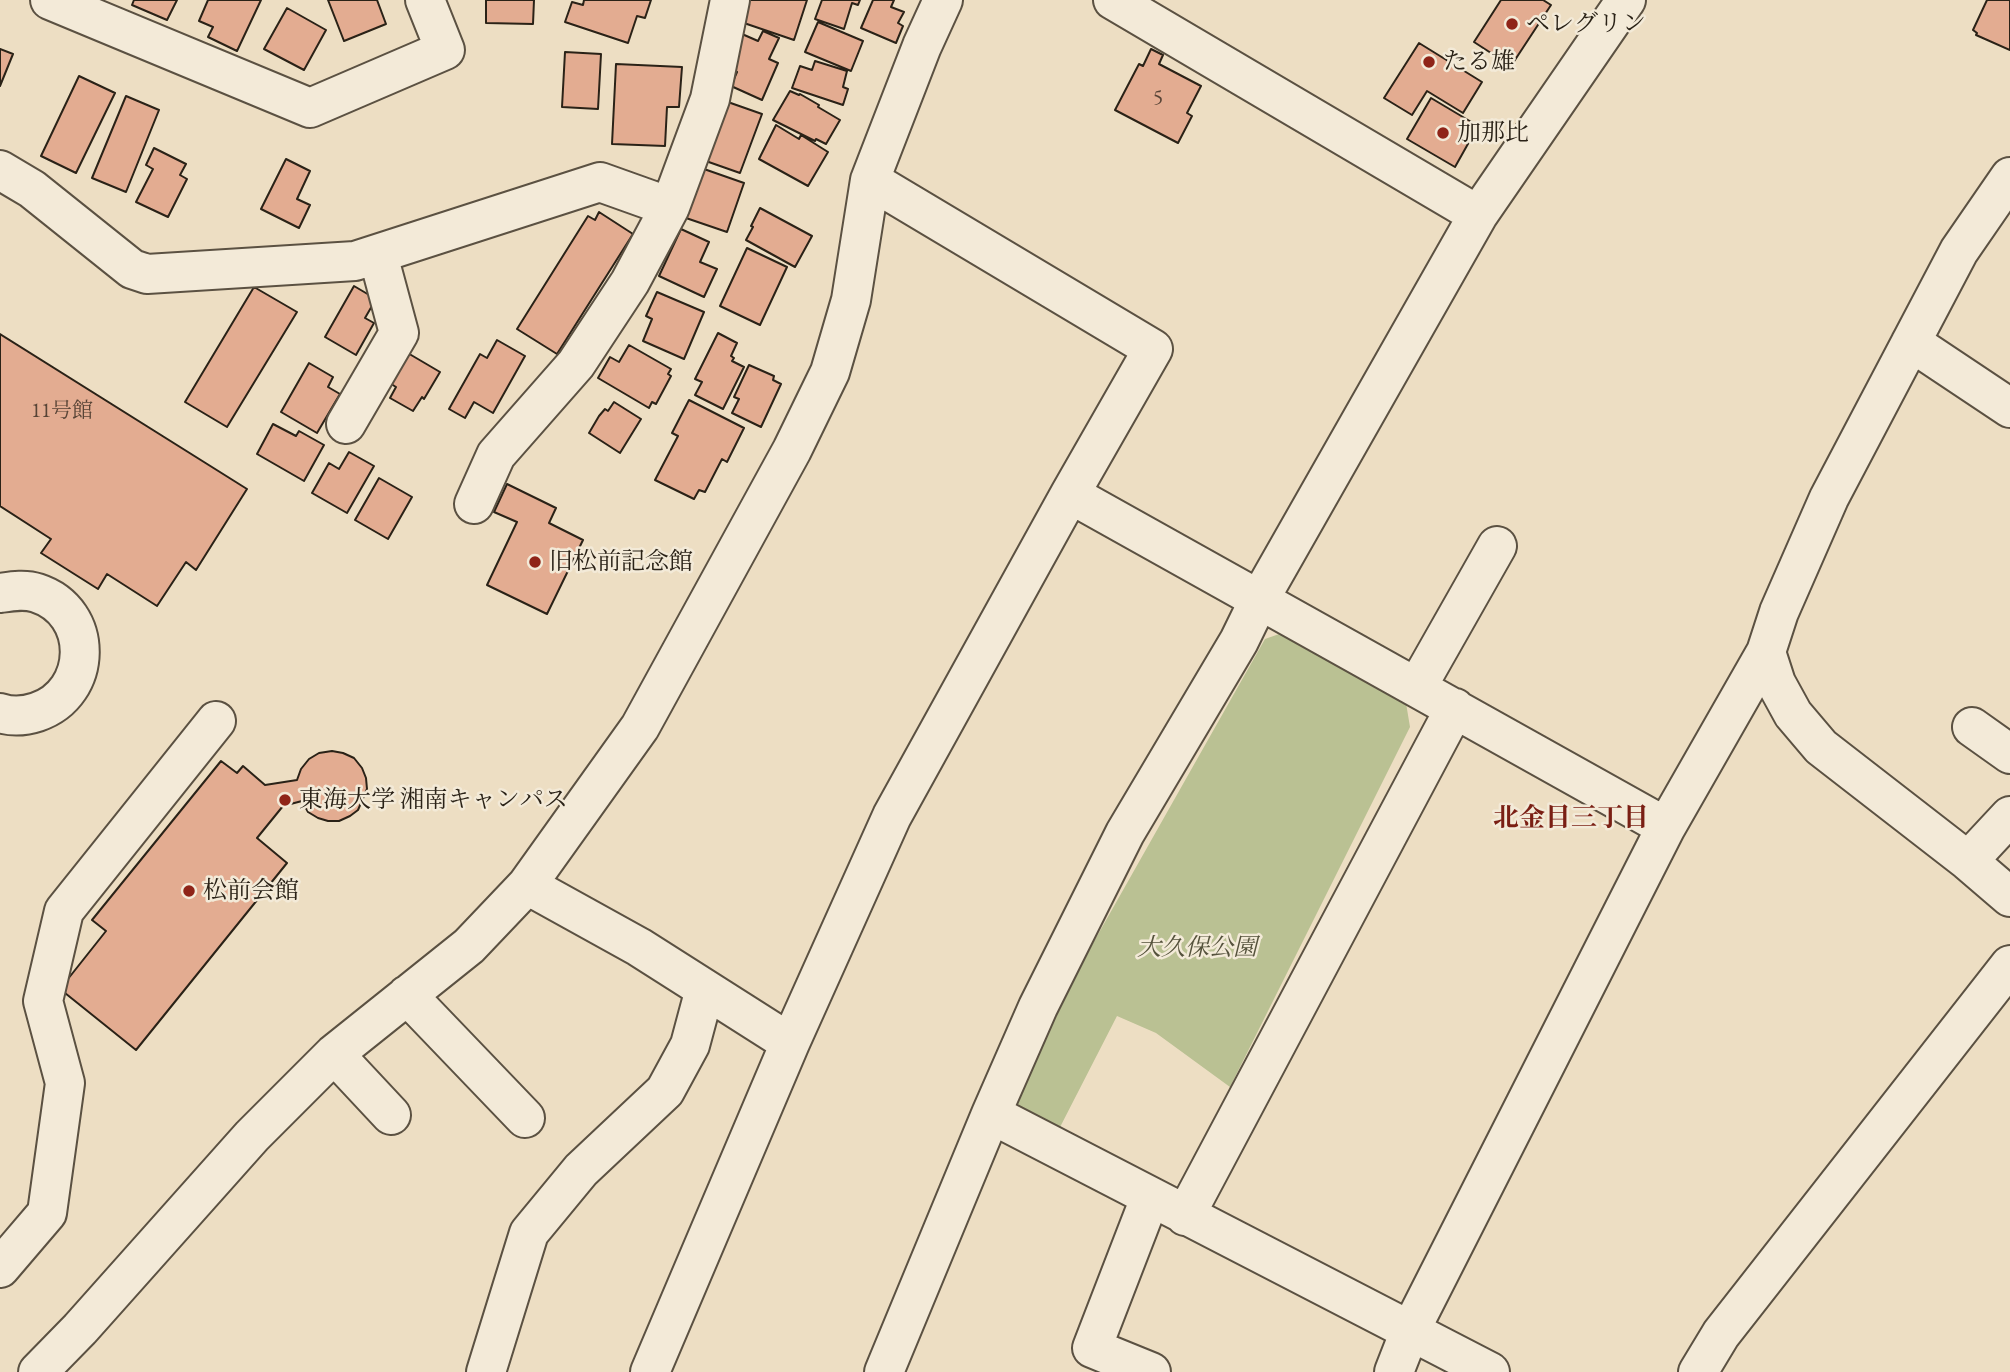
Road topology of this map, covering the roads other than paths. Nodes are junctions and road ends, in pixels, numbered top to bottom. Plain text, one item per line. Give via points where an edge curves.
1 (50, 0) edge
2 (425, 0) edge
3 (730, 0) edge
4 (943, 0) edge
5 (1113, 0) edge
6 (1626, 0) edge
7 (0, 170) edge
8 (2010, 177) edge
9 (870, 180) junction
10 (670, 207) junction
11 (1478, 215) junction
12 (378, 255) junction
13 (1911, 342) junction
14 (2010, 408) edge
15 (346, 424) dead end
16 (1070, 494) junction
17 (474, 505) dead end
18 (1497, 546) dead end
19 (0, 593) edge
20 (1259, 600) junction
21 (1766, 652) junction
22 (1417, 687) junction
23 (1455, 708) junction
24 (0, 713) edge
25 (216, 721) dead end
26 (1972, 727) dead end
27 (2010, 754) edge
28 (2010, 816) edge
29 (1666, 827) junction
30 (1968, 861) junction
31 (527, 885) junction
32 (2010, 897) edge
33 (2010, 965) edge
34 (705, 989) junction
35 (407, 995) junction
36 (790, 1043) junction
37 (334, 1054) junction
38 (990, 1114) junction
39 (391, 1115) dead end
40 (525, 1118) dead end
41 (1150, 1198) junction
42 (1185, 1216) junction
43 (0, 1268) edge
44 (1410, 1331) junction
45 (38, 1372) edge
46 (486, 1372) edge
47 (650, 1372) edge
48 (884, 1372) edge
49 (1151, 1372) edge
50 (1394, 1372) edge
51 (1490, 1372) edge
52 (1698, 1372) edge

1 - 2 street via 310,108 445,50
3 - 10 street via 710,99
4 - 9 street
5 - 11 street
6 - 11 street
7 - 12 street via 32,189 132,269 147,274 355,261
8 - 13 street via 1959,251
9 - 16 street via 1153,349
9 - 31 street via 851,300 830,372 803,428 640,727
10 - 12 street via 600,182
10 - 17 street via 630,282 576,364 496,455
11 - 20 street
12 - 15 street via 399,333
13 - 14 street
13 - 21 street via 1829,498
16 - 20 street
16 - 36 street via 892,816
18 - 22 street
19 - 24 street via 18,590 57,604 79,638 80,659 64,696 47,709 28,716
20 - 22 street
20 - 38 street via 1125,833
21 - 29 street
21 - 30 street via 1793,714 1821,747
22 - 23 street
23 - 29 street
23 - 42 street
25 - 43 street via 64,911 43,1001 65,1083 47,1213
26 - 27 street
28 - 30 street
29 - 44 street
30 - 32 street
31 - 34 street
31 - 35 street via 469,946
33 - 52 street via 1721,1335
34 - 36 street
34 - 46 street via 690,1045 665,1091 581,1170 528,1233
35 - 37 street
35 - 40 street
36 - 47 street
37 - 39 street
37 - 45 street via 252,1136
38 - 41 street
38 - 48 street
41 - 42 street
41 - 49 street via 1092,1348
42 - 44 street
44 - 50 street
44 - 51 street

